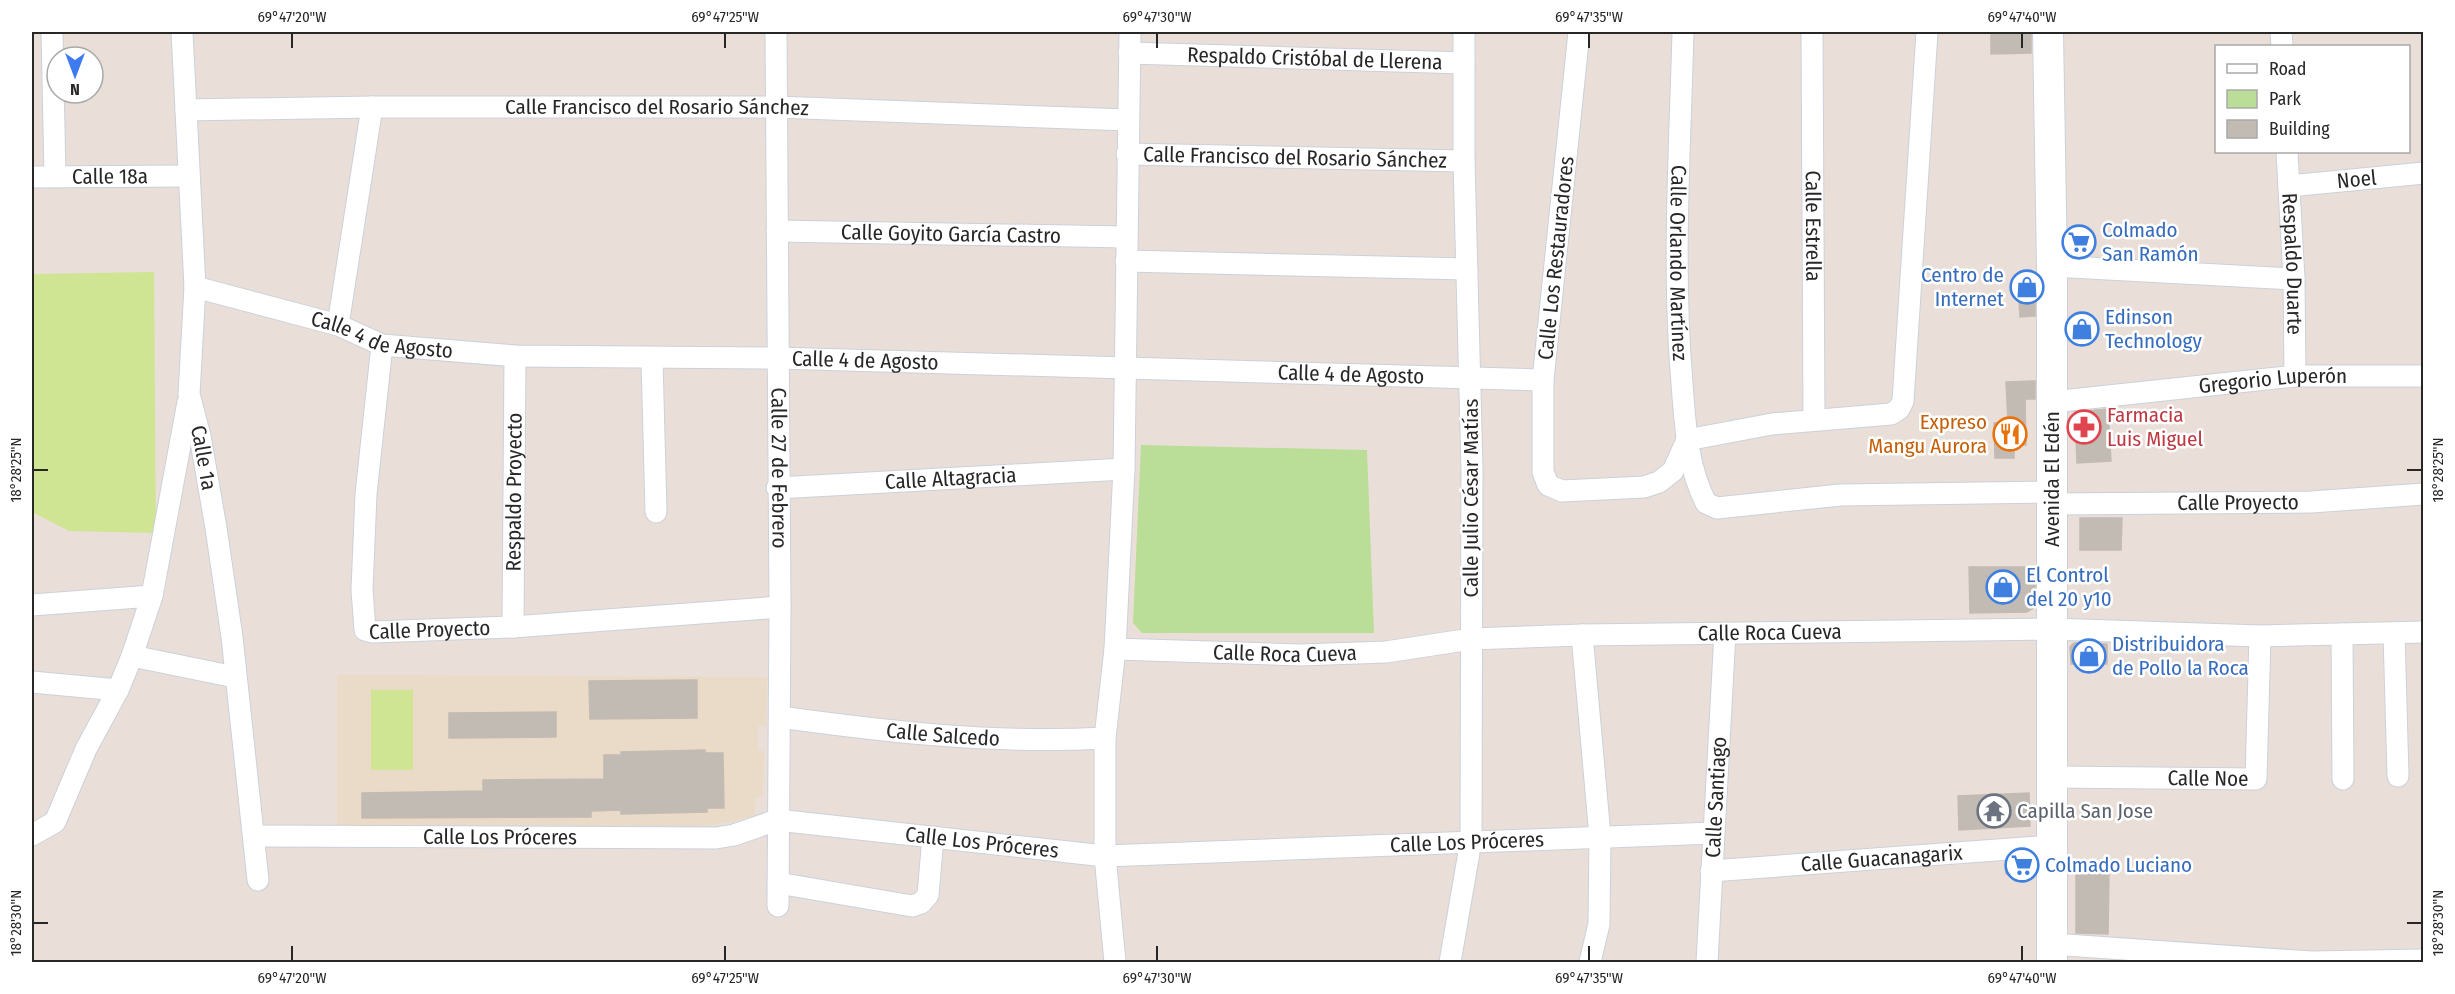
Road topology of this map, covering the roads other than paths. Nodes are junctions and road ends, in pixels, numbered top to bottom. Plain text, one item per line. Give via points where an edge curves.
1 (52, 32) edge
2 (182, 32) edge
3 (776, 32) edge
4 (1130, 32) edge
5 (1464, 32) edge
6 (1579, 32) edge
7 (1683, 32) edge
8 (1812, 32) edge
9 (1927, 32) edge
10 (2048, 32) edge
11 (1130, 53) junction
12 (1464, 63) junction
13 (372, 107) junction
14 (776, 107) junction
15 (186, 110) junction
16 (1127, 120) junction
17 (2287, 153) edge
18 (1127, 154) junction
19 (1464, 161) junction
20 (2424, 173) edge
21 (56, 176) junction
22 (188, 176) junction
23 (32, 177) edge
24 (2289, 186) junction
25 (777, 231) junction
26 (1126, 237) junction
27 (1126, 261) junction
28 (2052, 266) junction
29 (1467, 269) junction
30 (2294, 279) junction
31 (195, 287) junction
32 (338, 325) junction
33 (382, 345) junction
34 (515, 356) junction
35 (777, 358) junction
36 (652, 359) junction
37 (1125, 368) junction
38 (2295, 376) junction
39 (2424, 376) edge
40 (1470, 378) junction
41 (1544, 380) junction
42 (189, 394) junction
43 (2052, 402) junction
44 (1814, 420) junction
45 (1687, 440) junction
46 (1124, 469) junction
47 (777, 488) junction
48 (1700, 491) joint
49 (2424, 494) edge
50 (2052, 498) junction
51 (656, 512) dead end
52 (152, 597) junction
53 (32, 605) edge
54 (780, 607) junction
55 (513, 627) junction
56 (2052, 629) junction
57 (2424, 632) edge
58 (1725, 633) junction
59 (2394, 633) junction
60 (2342, 634) junction
61 (1582, 635) junction
62 (2260, 636) junction
63 (1471, 639) junction
64 (1115, 649) junction
65 (132, 656) junction
66 (235, 677) junction
67 (32, 682) edge
68 (118, 690) junction
69 (780, 717) junction
70 (1105, 738) junction
71 (2398, 776) dead end
72 (2052, 777) junction
73 (2343, 779) dead end
74 (777, 820) junction
75 (1713, 833) junction
76 (32, 835) edge
77 (254, 836) junction
78 (1600, 836) junction
79 (933, 837) junction
80 (1471, 841) junction
81 (2052, 846) junction
82 (1105, 856) junction
83 (1711, 871) junction
84 (258, 880) dead end
85 (778, 883) junction
86 (778, 906) dead end
87 (2052, 953) edge
88 (2209, 958) edge
89 (2412, 961) edge
90 (2312, 962) edge
91 (1115, 963) edge
92 (1450, 963) edge
93 (1590, 963) edge
94 (1707, 963) edge

1 - 21 street
2 - 15 street, Calle 1a
3 - 14 street, Calle 27 de Febrero
4 - 11 street
5 - 12 street, Calle Julio César Matías
6 - 41 street, Calle Los Restauradores
7 - 45 street, Calle Orlando Martínez via 1676,313
8 - 44 street, Calle Estrella
9 - 44 street via 1903,401 1891,414
10 - 28 street, Avenida El Edén
11 - 12 street, Respaldo Cristóbal de Llerena
11 - 16 street
12 - 19 street, Calle Julio César Matías
13 - 14 street, Calle Francisco del Rosario Sánchez
13 - 15 street, Calle Francisco del Rosario Sánchez
13 - 32 street
14 - 16 street, Calle Francisco del Rosario Sánchez
14 - 25 street, Calle 27 de Febrero
15 - 22 street, Calle 1a
16 - 18 street
17 - 24 street, Respaldo Duarte
18 - 19 street, Calle Francisco del Rosario Sánchez
18 - 26 street
19 - 29 street, Calle Julio César Matías
20 - 24 street, Noel
21 - 22 street, Calle 18a
21 - 23 street, Calle 18a
22 - 31 street, Calle 1a
24 - 30 street, Respaldo Duarte
25 - 26 street, Calle Goyito García Castro
25 - 35 street, Calle 27 de Febrero
26 - 27 street
27 - 29 street
27 - 37 street
28 - 30 street
28 - 43 street, Avenida El Edén
29 - 40 street, Calle Julio César Matías
30 - 38 street, Respaldo Duarte
31 - 32 street, Calle 4 de Agosto
31 - 42 street, Calle 1a
32 - 33 street, Calle 4 de Agosto
33 - 34 street, Calle 4 de Agosto
33 - 55 street, Calle Proyecto via 366,494 362,590 365,630
34 - 36 street, Calle 4 de Agosto
34 - 55 street, Respaldo Proyecto
35 - 36 street, Calle 4 de Agosto
35 - 37 street, Calle 4 de Agosto
35 - 47 street, Calle 27 de Febrero
36 - 51 street
37 - 40 street, Calle 4 de Agosto
37 - 46 street
38 - 39 street, Gregorio Luperón
38 - 43 street, Gregorio Luperón
40 - 41 street, Calle 4 de Agosto
40 - 63 street, Calle Julio César Matías
41 - 45 street, Calle Los Restauradores via 1543,472 1548,485 1562,491 1644,487 1659,482 1673,471
42 - 52 street
42 - 66 street, Calle 1a via 216,528
43 - 50 street, Avenida El Edén
44 - 45 street
45 - 48 street, Calle Orlando Martínez
46 - 47 street, Calle Altagracia
46 - 64 street
47 - 54 street, Calle 27 de Febrero
48 - 50 street, Calle Proyecto via 1706,503 1718,508 1840,495
49 - 50 street, Calle Proyecto via 2311,502
50 - 56 street, Avenida El Edén
52 - 53 street
52 - 65 street
54 - 55 street, Calle Proyecto
54 - 69 street, Calle 27 de Febrero
56 - 58 street, Calle Roca Cueva
56 - 62 street, Calle Roca Cueva
56 - 72 street, Avenida El Edén
57 - 59 street, Calle Roca Cueva
58 - 61 street, Calle Roca Cueva
58 - 75 street, Calle Santiago
59 - 60 street, Calle Roca Cueva
59 - 71 street
60 - 62 street, Calle Roca Cueva
60 - 73 street
61 - 63 street, Calle Roca Cueva
61 - 78 street
62 - 72 street, Calle Noe via 2256,778
63 - 64 street, Calle Roca Cueva via 1386,652 1300,655
63 - 80 street, Calle Julio César Matías
64 - 70 street
65 - 66 street
65 - 68 street
66 - 77 street, Calle 1a
67 - 68 street
68 - 76 street via 86,748 54,822
69 - 70 street, Calle Salcedo via 875,730 1038,742
69 - 74 street, Calle 27 de Febrero
70 - 82 street
72 - 81 street, Avenida El Edén
74 - 77 street, Calle Los Próceres via 716,838
74 - 79 street, Calle Los Próceres
74 - 85 street, Calle 27 de Febrero
75 - 78 street, Calle Los Próceres
75 - 83 street, Calle Santiago
77 - 84 street, Calle 1a
78 - 80 street, Calle Los Próceres
78 - 93 street via 1599,924
79 - 82 street, Calle Los Próceres
79 - 85 street via 928,895 912,906
80 - 82 street, Calle Los Próceres
80 - 92 street, Calle Julio César Matías
81 - 83 street, Calle Guacanagarix
81 - 87 street, Avenida El Edén
82 - 91 street
83 - 94 street, Calle Santiago
85 - 86 street, Calle 27 de Febrero
87 - 88 street
88 - 90 street
89 - 90 street

